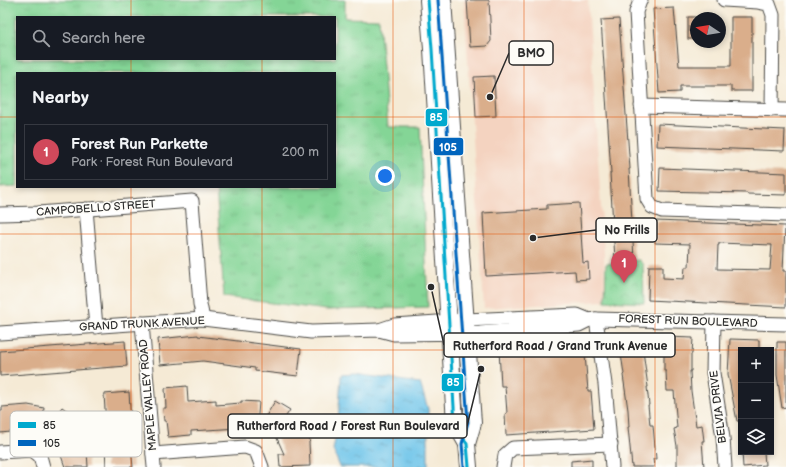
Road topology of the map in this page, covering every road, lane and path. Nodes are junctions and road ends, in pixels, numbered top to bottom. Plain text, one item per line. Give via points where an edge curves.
1 (428, 0) edge
2 (443, 0) edge
3 (641, 0) edge
4 (724, 0) edge
5 (641, 106) junction
6 (772, 110) junction
7 (786, 110) edge
8 (86, 209) junction
9 (0, 214) edge
10 (786, 215) edge
11 (203, 319) junction
12 (593, 319) junction
13 (714, 322) junction
14 (142, 323) junction
15 (786, 324) edge
16 (467, 326) junction
17 (96, 327) junction
18 (449, 327) junction
19 (0, 333) edge
20 (467, 444) junction
21 (611, 444) junction
22 (10, 451) edge
23 (0, 452) edge
24 (40, 457) edge
25 (154, 460) edge
26 (43, 467) edge
27 (262, 467) edge
28 (469, 467) edge
29 (503, 467) edge
30 (612, 467) edge
31 (725, 467) edge

1 - 18 main road
2 - 16 main road
3 - 5 street via 636,12
4 - 6 street via 769,4 773,15
5 - 6 street
5 - 10 street via 647,198 652,207 662,210
6 - 7 street
8 - 9 street, CAMPOBELLO STREET
8 - 11 street, CAMPOBELLO STREET via 192,201
8 - 17 street
11 - 14 street, GRAND TRUNK AVENUE
11 - 18 street, GRAND TRUNK AVENUE via 311,332 379,330 394,325
12 - 13 street, FOREST RUN BOULEVARD
12 - 16 street, FOREST RUN BOULEVARD via 579,325
12 - 21 street via 605,384
13 - 15 street, FOREST RUN BOULEVARD
13 - 31 street, BELVIA DRIVE via 713,373
14 - 17 street, GRAND TRUNK AVENUE
14 - 25 street, MAPLE VALLEY ROAD
16 - 18 street, GRAND TRUNK AVENUE
16 - 20 main road via 473,423
17 - 19 street, GRAND TRUNK AVENUE
18 - 20 main road via 455,423
20 - 28 main road
21 - 29 street via 513,448 505,455
21 - 30 street
22 - 23 street
24 - 26 street
25 - 27 street via 246,447 256,451

